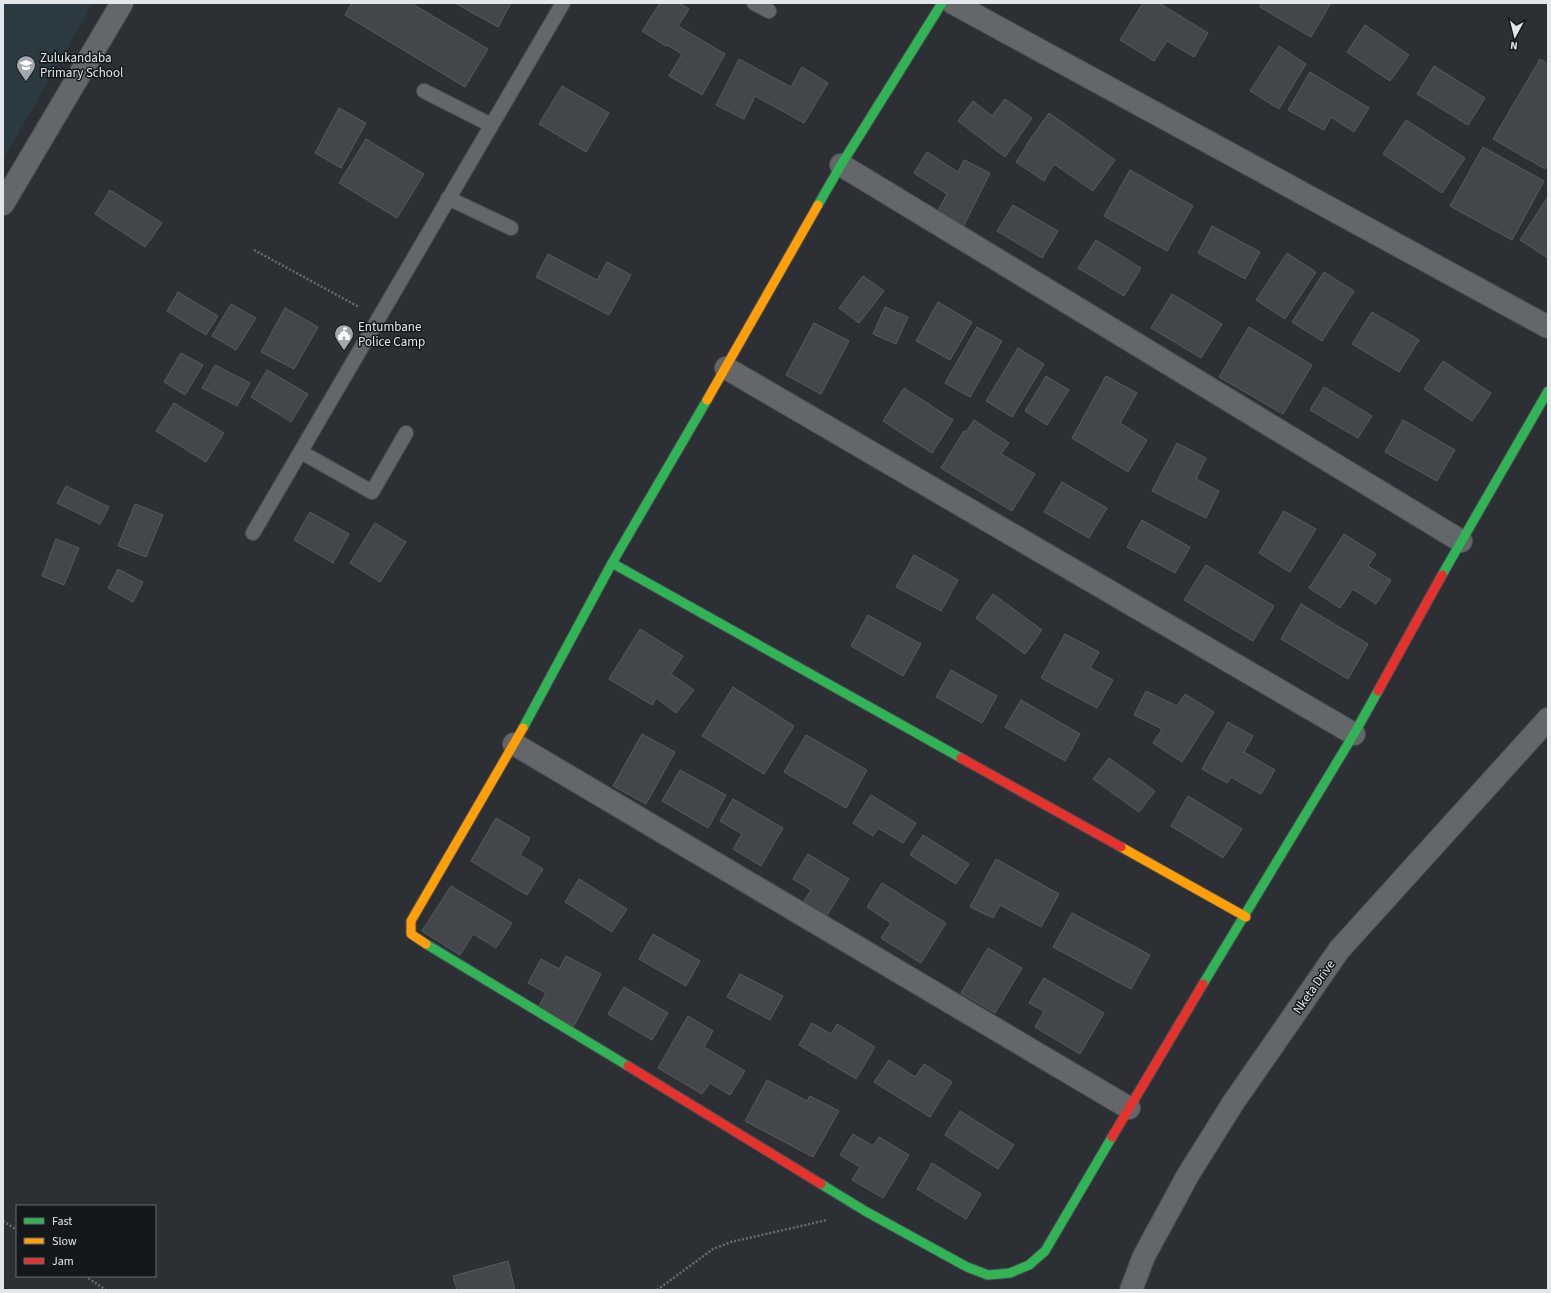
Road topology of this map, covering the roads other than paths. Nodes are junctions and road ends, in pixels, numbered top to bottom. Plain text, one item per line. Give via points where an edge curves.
1 (122, 3) edge
2 (562, 3) edge
3 (754, 3) edge
4 (942, 3) edge
5 (953, 3) edge
6 (769, 12) dead end
7 (424, 91) dead end
8 (491, 126) junction
9 (841, 165) junction
10 (448, 198) junction
11 (3, 204) edge
12 (511, 228) dead end
13 (1548, 327) edge
14 (726, 368) junction
15 (1548, 390) edge
16 (406, 432) dead end
17 (300, 452) junction
18 (253, 533) dead end
19 (1461, 542) junction
20 (612, 563) junction
21 (1548, 719) edge
22 (1354, 734) junction
23 (514, 744) junction
24 (1246, 917) junction
25 (1129, 1108) junction
26 (1131, 1290) edge

1 - 11 street
2 - 8 lane
3 - 6 lane
4 - 9 street
5 - 13 street
7 - 8 lane
8 - 10 lane
9 - 14 street
9 - 19 street
10 - 12 lane
10 - 17 lane
14 - 20 street
14 - 22 street
15 - 19 street
16 - 17 lane via 372,492
17 - 18 lane
19 - 22 street
20 - 23 street
20 - 24 street
21 - 26 street, Nketa Drive via 1340,950 1233,1103 1188,1175 1144,1256
22 - 24 street
23 - 25 street
23 - 25 street via 411,920 411,934 865,1211 967,1267 988,1275 1010,1273 1029,1265 1045,1252
24 - 25 street

